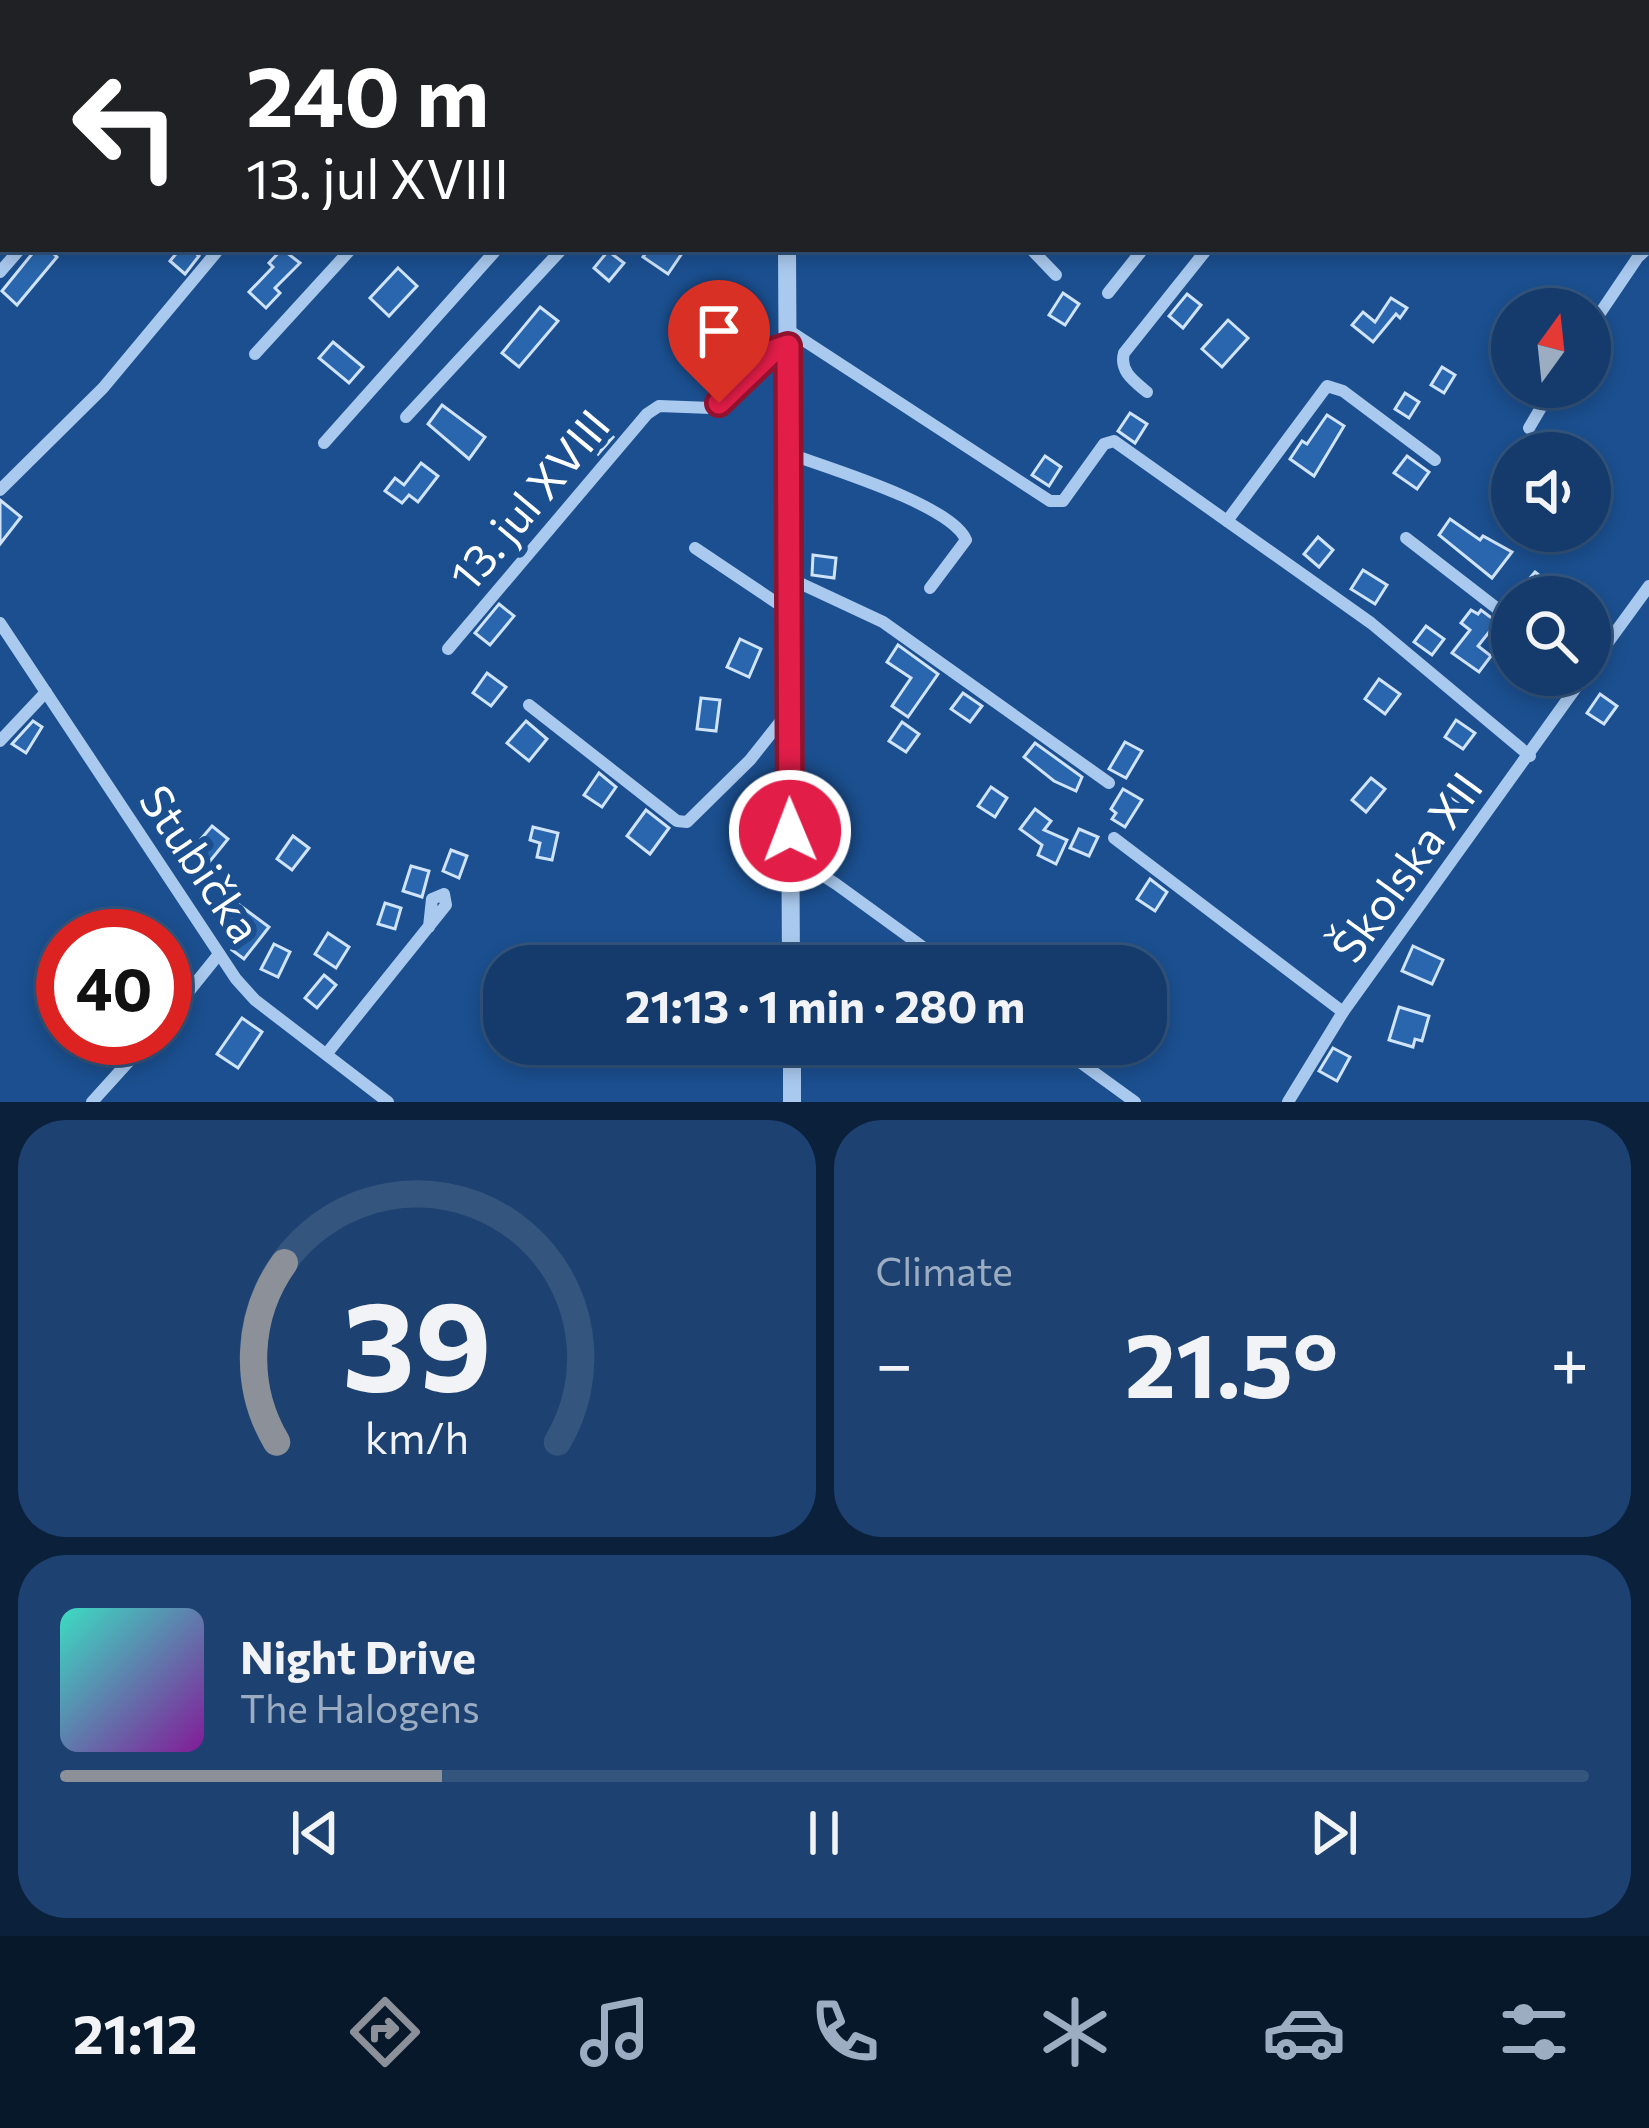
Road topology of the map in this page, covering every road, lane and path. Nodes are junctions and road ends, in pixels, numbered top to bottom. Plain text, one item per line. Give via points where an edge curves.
1 (217, 252) edge
2 (347, 252) edge
3 (493, 252) edge
4 (559, 252) edge
5 (787, 252) edge
6 (1034, 252) edge
7 (1141, 252) edge
8 (1206, 252) edge
9 (1644, 252) edge
10 (1057, 274) dead end
11 (1108, 293) dead end
12 (1611, 297) edge
13 (788, 338) junction
14 (255, 353) dead end
15 (1147, 392) dead end
16 (1541, 408) edge
17 (406, 417) dead end
18 (1529, 428) dead end
19 (324, 443) dead end
20 (790, 454) junction
21 (1435, 460) dead end
22 (0, 490) edge
23 (1227, 521) junction
24 (1406, 538) dead end
25 (695, 548) dead end
26 (791, 579) junction
27 (1649, 586) edge
28 (930, 588) dead end
29 (1491, 604) edge
30 (790, 611) junction
31 (0, 623) edge
32 (1611, 639) edge
33 (448, 649) dead end
34 (46, 692) junction
35 (1570, 696) edge
36 (529, 705) dead end
37 (789, 711) junction
38 (0, 741) edge
39 (1530, 756) junction
40 (1109, 783) dead end
41 (1114, 838) dead end
42 (790, 871) junction
43 (429, 927) dead end
44 (791, 945) edge
45 (920, 945) edge
46 (219, 954) junction
47 (192, 988) edge
48 (1343, 1012) junction
49 (328, 1052) junction
50 (126, 1065) edge
51 (792, 1065) edge
52 (1084, 1065) edge
53 (92, 1102) edge
54 (388, 1102) edge
55 (792, 1102) edge
56 (1135, 1102) edge
57 (1288, 1102) edge

1 - 22 street via 103,388
2 - 14 street
3 - 19 street
4 - 17 street
5 - 13 street
6 - 10 street
7 - 11 street
8 - 15 street via 1124,353 1126,374
9 - 12 street
13 - 20 street
13 - 23 street via 1049,501 1063,501 1114,441
13 - 33 street, 13. jul XVIII via 711,408 658,406 647,414
16 - 18 street
20 - 26 street
20 - 28 street via 956,522 962,550
21 - 23 street via 1327,386
23 - 39 street via 1371,623
24 - 29 street
25 - 30 street
26 - 30 street
26 - 40 street via 883,622
27 - 32 street
30 - 37 street
31 - 34 street, Stubička
34 - 38 street
34 - 46 street, Stubička
35 - 39 street, Školska XII
36 - 37 street via 687,822
37 - 42 street
39 - 48 street, Školska XII
41 - 48 street
42 - 44 street
42 - 45 street via 822,875
43 - 49 street
46 - 47 street
46 - 49 street, Stubička via 255,1000
48 - 57 street, Školska XII
49 - 54 street, Stubička
50 - 53 street
51 - 55 street
52 - 56 street

